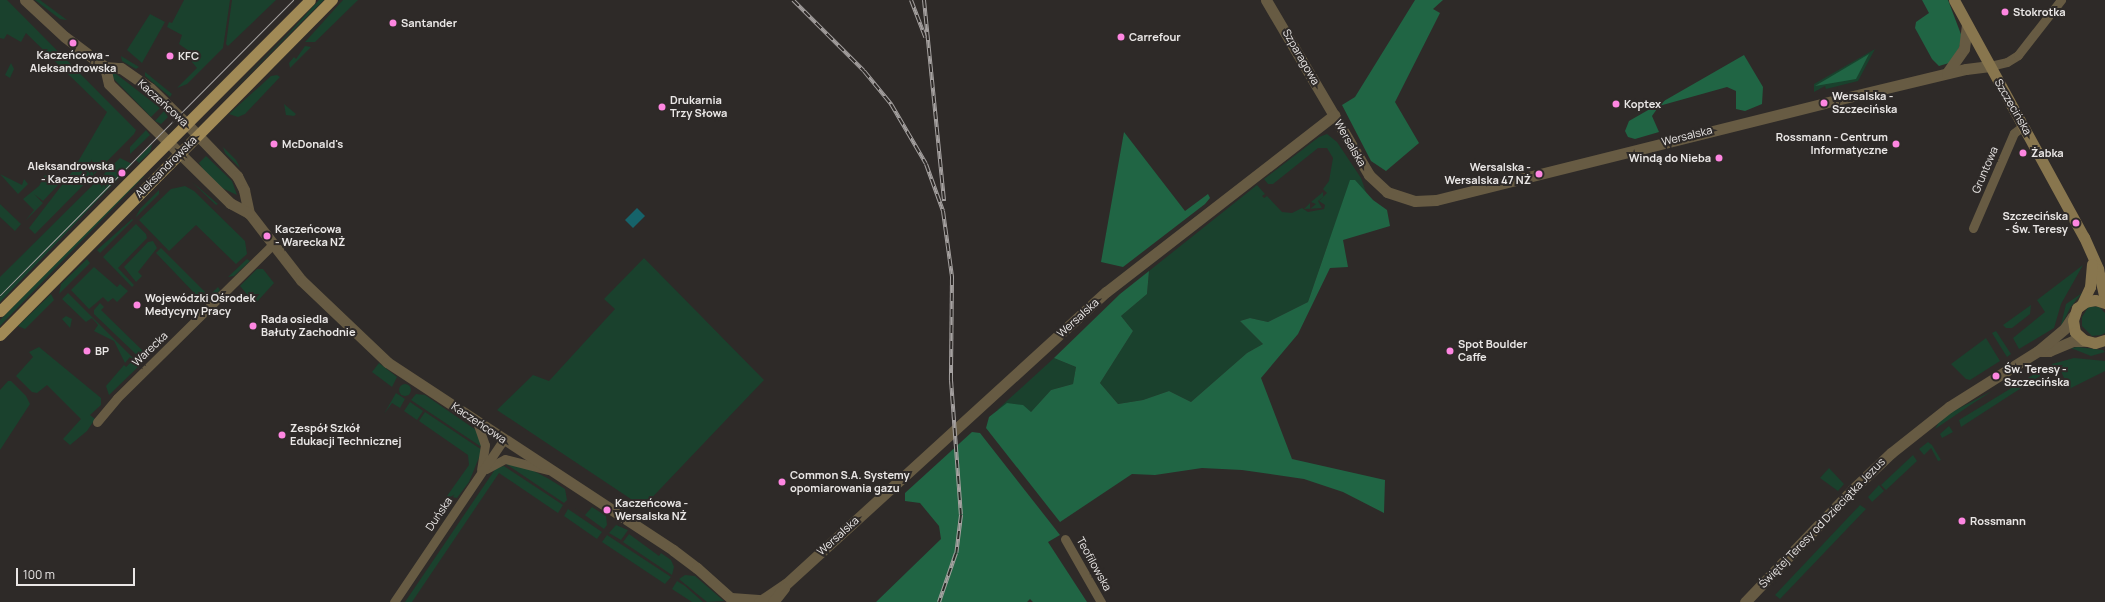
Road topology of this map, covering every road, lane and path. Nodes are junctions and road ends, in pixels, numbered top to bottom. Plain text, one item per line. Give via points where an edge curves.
1 (25, 0) edge
2 (310, 0) edge
3 (332, 0) edge
4 (1266, 0) edge
5 (1954, 0) edge
6 (2061, 0) edge
7 (1967, 25) junction
8 (1990, 66) junction
9 (105, 67) junction
10 (1947, 73) junction
11 (1334, 115) junction
12 (186, 123) junction
13 (2023, 126) junction
14 (198, 135) junction
15 (167, 142) junction
16 (179, 154) junction
17 (249, 214) junction
18 (1973, 228) dead end
19 (273, 244) junction
20 (2092, 257) junction
21 (2105, 298) edge
22 (2105, 303) edge
23 (2082, 304) junction
24 (0, 311) edge
25 (2073, 316) junction
26 (0, 335) edge
27 (2086, 341) junction
28 (2103, 342) edge
29 (2038, 351) junction
30 (98, 422) dead end
31 (477, 422) junction
32 (504, 439) junction
33 (548, 470) junction
34 (480, 473) junction
35 (1065, 539) dead end
36 (786, 584) junction
37 (732, 601) edge
38 (760, 601) edge
39 (394, 602) edge
40 (773, 602) edge
41 (1101, 602) edge
42 (1746, 602) edge

1 - 9 street, Kaczeńcowa via 65,37
2 - 12 main road, Aleksandrowska
3 - 14 main road, Aleksandrowska
4 - 11 street, Szparagowa
5 - 7 main road, Szczecińska
6 - 8 street via 2018,55 2008,62
7 - 8 main road, Szczecińska
7 - 10 street via 1964,49
8 - 10 street, Wersalska
8 - 13 main road, Szczecińska
9 - 12 street, Kaczeńcowa via 121,68 136,78
9 - 15 street, Kaczeńcowa via 109,84
10 - 11 street, Wersalska via 1425,201 1401,198 1376,184
11 - 36 street, Wersalska via 1106,292
12 - 14 street, Kaczeńcowa
12 - 15 main road, Aleksandrowska
13 - 18 street, Gruntowa via 2014,133
13 - 20 main road, Szczecińska
14 - 16 main road, Aleksandrowska
14 - 17 street, Kaczeńcowa via 241,182
15 - 16 street, Kaczeńcowa
15 - 24 main road, Aleksandrowska
16 - 17 street, Kaczeńcowa via 230,203
16 - 26 main road, Aleksandrowska
17 - 19 street, Kaczeńcowa
19 - 30 street, Warecka via 117,398
19 - 31 street, Kaczeńcowa via 301,280 377,354
20 - 21 main road, Szczecińska
20 - 23 main road, Szczecińska via 2092,280
22 - 23 main road via 2093,300
23 - 25 main road, Szczecińska
25 - 27 main road via 2075,330
25 - 29 street, Świętej Teresy od Dzieciątka Jezus via 2065,328
27 - 28 main road
27 - 29 street, Świętej Teresy od Dzieciątka Jezus via 2073,341 2049,351
29 - 42 street, Świętej Teresy od Dzieciątka Jezus via 1949,407 1895,449 1852,490
31 - 32 street, Kaczeńcowa
31 - 34 street via 485,445
32 - 33 street, Kaczeńcowa
32 - 34 street, Duńska
33 - 34 street via 505,459 490,465
33 - 37 street, Kaczeńcowa via 673,550
34 - 39 street, Duńska
35 - 41 street, Teofilowska
36 - 38 street, Wersalska
36 - 40 street, Wersalska
37 - 38 street

